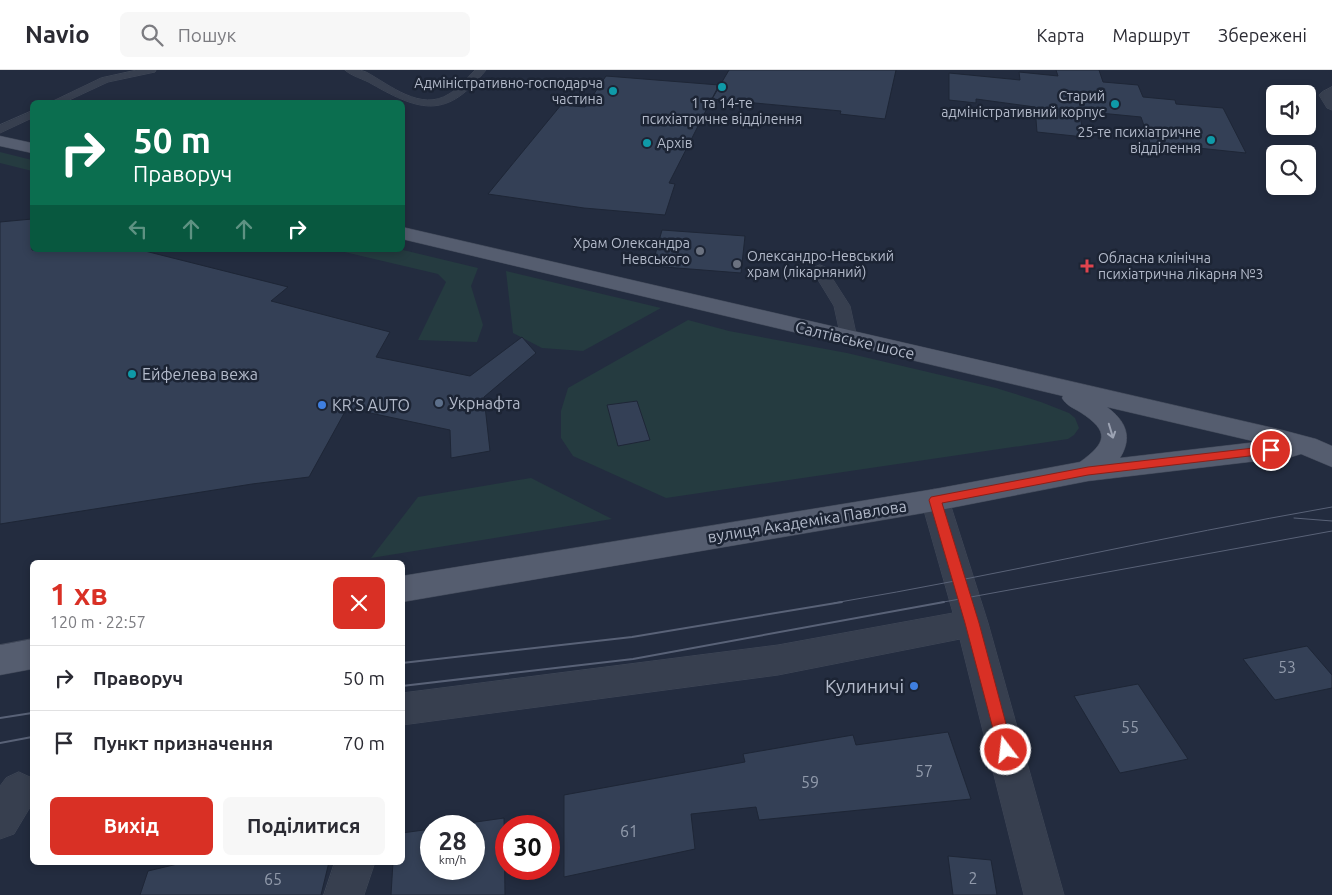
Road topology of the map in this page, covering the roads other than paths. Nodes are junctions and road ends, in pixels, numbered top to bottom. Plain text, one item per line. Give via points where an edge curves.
1 (151, 70) edge
2 (350, 70) edge
3 (481, 70) edge
4 (1332, 92) edge
5 (61, 100) edge
6 (1332, 105) edge
7 (30, 115) edge
8 (0, 129) edge
9 (0, 141) edge
10 (30, 148) edge
11 (405, 235) edge
12 (820, 270) dead end
13 (849, 338) junction
14 (1045, 385) junction
15 (1320, 444) edge
16 (1332, 457) edge
17 (1088, 471) junction
18 (935, 500) junction
19 (405, 588) edge
20 (972, 623) junction
21 (30, 654) edge
22 (0, 660) edge
23 (405, 709) edge
24 (354, 865) edge
25 (344, 895) edge
26 (1044, 895) edge

1 - 5 lane via 105,80
2 - 3 lane via 364,73 411,101 426,103 450,98
4 - 6 street via 1327,95
7 - 8 lane
9 - 10 main road
11 - 13 main road, Салтівське шосе
12 - 13 lane via 842,306
13 - 14 main road, Салтівське шосе
14 - 15 main road, Салтівське шосе
14 -> 17 main road via 1086,404 1108,423 1114,435 1113,446
15 - 16 main road, Салтівське шосе
15 - 17 main road, вулиця Академіка Павлова
17 - 18 main road, вулиця Академіка Павлова
18 - 19 main road, вулиця Академіка Павлова
18 - 20 street
20 - 23 street via 778,660
20 - 26 street
21 - 22 main road
24 - 25 street

